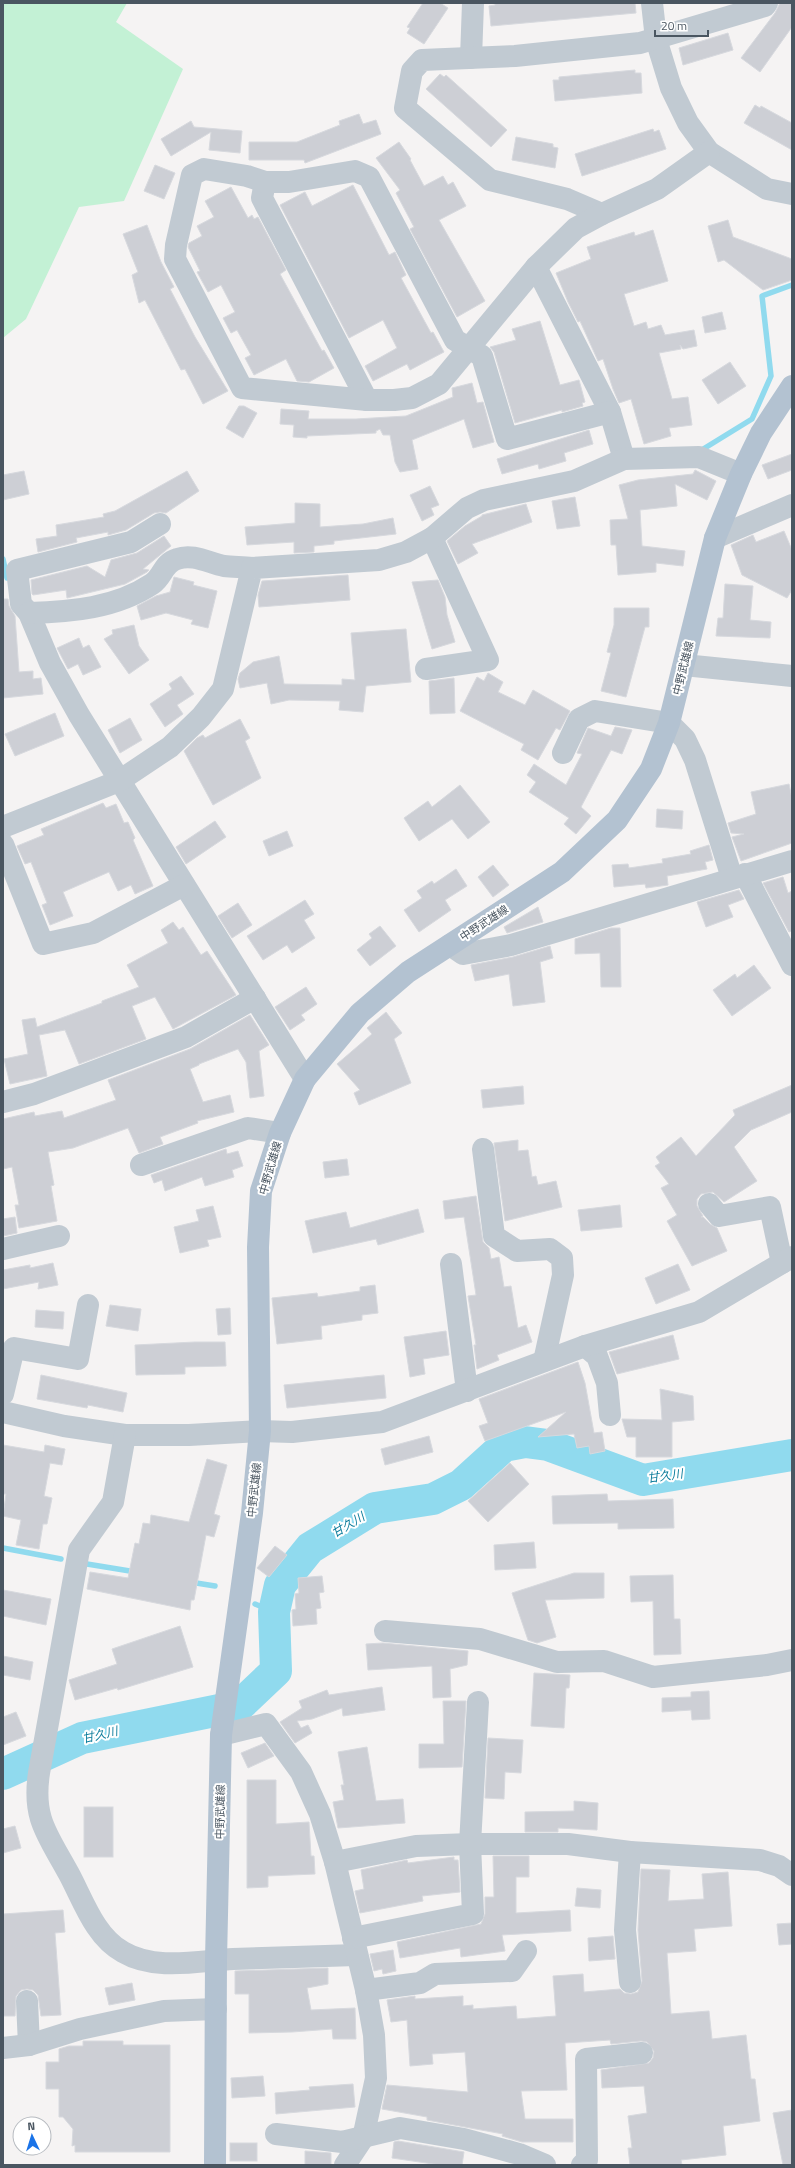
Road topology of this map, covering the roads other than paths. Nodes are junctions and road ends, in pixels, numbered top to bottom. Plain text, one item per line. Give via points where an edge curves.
1 (474, 3) edge
2 (652, 3) edge
3 (767, 3) edge
4 (656, 39) junction
5 (471, 58) junction
6 (709, 152) junction
7 (265, 182) junction
8 (792, 194) edge
9 (602, 214) junction
10 (536, 267) junction
11 (468, 347) junction
12 (792, 386) edge
13 (367, 400) junction
14 (610, 412) junction
15 (624, 459) junction
16 (742, 474) junction
17 (792, 505) edge
18 (160, 524) dead end
19 (432, 538) junction
20 (715, 538) junction
21 (252, 568) junction
22 (29, 613) junction
23 (684, 665) junction
24 (426, 669) dead end
25 (792, 676) edge
26 (669, 724) junction
27 (563, 752) dead end
28 (119, 781) junction
29 (3, 827) edge
30 (3, 844) edge
31 (792, 861) edge
32 (739, 876) junction
33 (184, 885) junction
34 (450, 945) junction
35 (792, 965) edge
36 (255, 998) junction
37 (305, 1079) junction
38 (3, 1102) edge
39 (280, 1133) junction
40 (483, 1149) dead end
41 (141, 1165) dead end
42 (709, 1204) dead end
43 (59, 1236) dead end
44 (3, 1249) edge
45 (787, 1260) edge
46 (451, 1264) dead end
47 (88, 1305) dead end
48 (585, 1346) junction
49 (8, 1348) edge
50 (544, 1361) junction
51 (467, 1391) junction
52 (3, 1394) edge
53 (3, 1412) edge
54 (610, 1415) dead end
55 (260, 1431) junction
56 (125, 1435) junction
57 (385, 1631) dead end
58 (792, 1660) edge
59 (478, 1702) dead end
60 (224, 1718) junction
61 (470, 1844) junction
62 (630, 1852) junction
63 (335, 1862) junction
64 (792, 1875) edge
65 (355, 1946) junction
66 (526, 1951) dead end
67 (216, 1960) junction
68 (630, 1982) dead end
69 (366, 1990) junction
70 (27, 2001) dead end
71 (216, 2009) junction
72 (29, 2045) junction
73 (3, 2048) edge
74 (642, 2054) dead end
75 (276, 2134) dead end
76 (363, 2138) junction
77 (215, 2165) edge
78 (345, 2165) edge
79 (545, 2165) edge
80 (582, 2165) edge

1 - 5 street
2 - 4 street
3 - 4 street via 765,6
4 - 5 street via 640,43 515,56
4 - 6 street via 671,88 688,123
5 - 9 street via 422,60 412,71 405,108 490,180 567,199
6 - 8 street via 767,189
6 - 9 street via 658,189
7 - 11 street via 289,182 355,171 369,177 455,340
7 - 13 street via 262,198
7 - 13 street via 247,176 204,169 192,175 175,259 242,388
9 - 10 street via 576,228
10 - 11 street
10 - 14 street
11 - 13 street via 439,384 412,398
11 - 14 street via 482,356 507,439
12 - 16 main road, 中野武雄線 via 761,433
14 - 15 street
15 - 16 street via 699,458
15 - 19 street via 574,481 484,500 467,508
16 - 20 main road, 中野武雄線
17 - 20 street
18 - 22 street via 131,542 16,570 21,604
19 - 21 street via 406,552 379,560
19 - 24 street via 488,660
20 - 23 main road, 中野武雄線
21 - 22 street via 196,558 178,558 166,564 155,582 140,592 91,608
21 - 28 street via 223,689 201,717 170,747
22 - 28 street via 50,662
23 - 25 street
23 - 26 main road, 中野武雄線
26 - 27 street via 595,711 579,719
26 - 32 street via 685,739 695,760
26 - 34 main road, 中野武雄線 via 651,769 617,820 562,872
28 - 29 street
28 - 33 street
30 - 33 street via 43,944 93,933
31 - 32 street
32 - 34 street via 511,945 463,954
32 - 35 street
33 - 36 street
34 - 37 main road, 中野武雄線 via 408,972 360,1013
36 - 37 street
36 - 38 street via 186,1037 34,1094
37 - 39 main road, 中野武雄線
39 - 41 street via 248,1128
39 - 55 main road, 中野武雄線 via 261,1190 258,1247
40 - 50 street via 494,1236 516,1251 550,1249 562,1258 563,1275
42 - 45 street via 720,1216 770,1207
43 - 44 street
45 - 48 street via 699,1312
46 - 51 street
47 - 49 street via 78,1359
48 - 50 street
48 - 54 street via 598,1356 608,1383
49 - 52 street
50 - 51 street
51 - 55 street via 382,1422 292,1432
53 - 56 street via 64,1426
55 - 56 street
55 - 60 main road, 中野武雄線 via 252,1513
56 - 67 street via 113,1502 79,1550 36,1792 40,1820 100,1932 122,1952 147,1961 184,1963
57 - 58 street via 480,1639 557,1662 604,1661 653,1677 767,1666
59 - 61 street
60 - 63 street via 266,1724 301,1772 320,1814
60 - 67 main road, 中野武雄線
61 - 62 street via 568,1844
61 - 63 street via 416,1846
61 - 65 street via 473,1914
62 - 64 street via 760,1860 779,1866
62 - 68 street via 625,1930
63 - 65 street
65 - 67 street
65 - 69 street
66 - 69 street via 512,1971 435,1974 420,1983
67 - 71 main road, 中野武雄線
69 - 76 street via 374,2035 376,2078
70 - 72 street
71 - 72 street via 164,2011 80,2029
71 - 77 main road, 中野武雄線
72 - 73 street
74 - 80 street via 586,2059 587,2160
75 - 76 street via 342,2142
76 - 78 street
76 - 79 street via 400,2128 464,2139 520,2154

